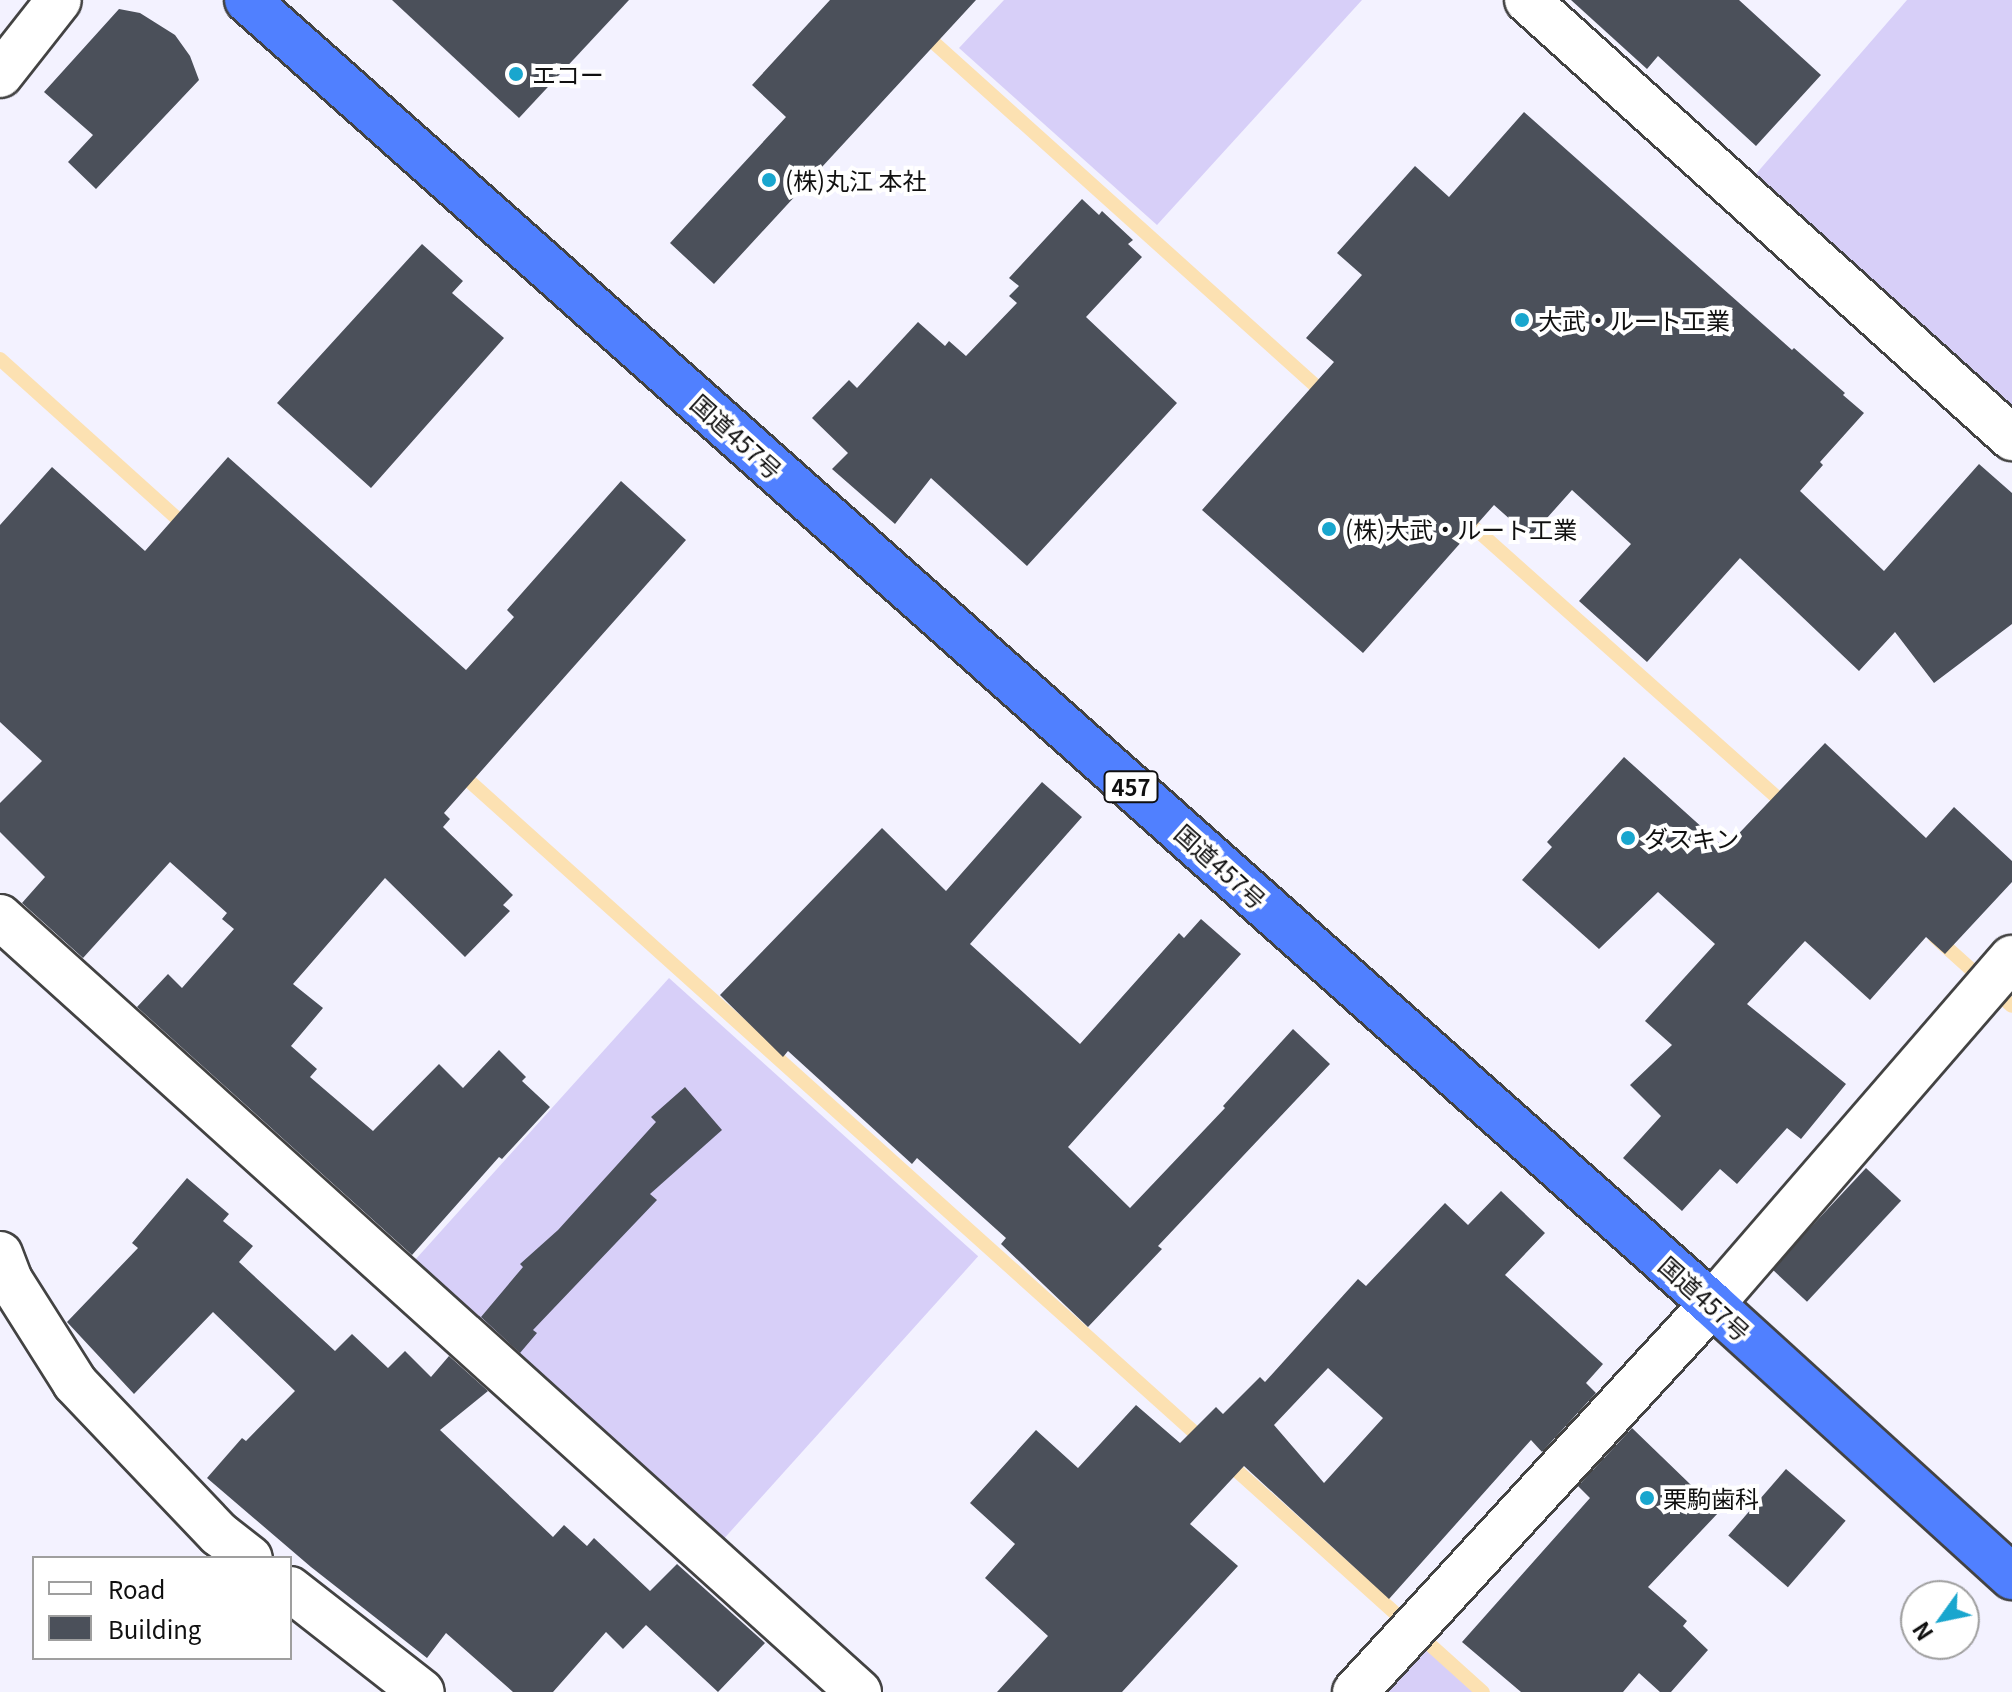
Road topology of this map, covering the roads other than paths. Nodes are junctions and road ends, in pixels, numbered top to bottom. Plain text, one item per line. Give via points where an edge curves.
1 (59, 0) edge
2 (247, 0) edge
3 (1527, 0) edge
4 (0, 75) edge
5 (2012, 438) edge
6 (0, 917) edge
7 (2012, 958) edge
8 (0, 1254) edge
9 (1712, 1304) junction
10 (247, 1556) edge
11 (2012, 1577) edge
12 (292, 1591) edge
13 (422, 1692) edge
14 (859, 1692) edge
15 (1355, 1692) edge

1 - 4 street
2 - 9 highway, 国道457号 / 457
3 - 5 street
6 - 14 street
7 - 9 street
8 - 10 street via 10,1280 75,1383 219,1534
9 - 11 highway, 国道457号 / 457
9 - 15 street
12 - 13 street

